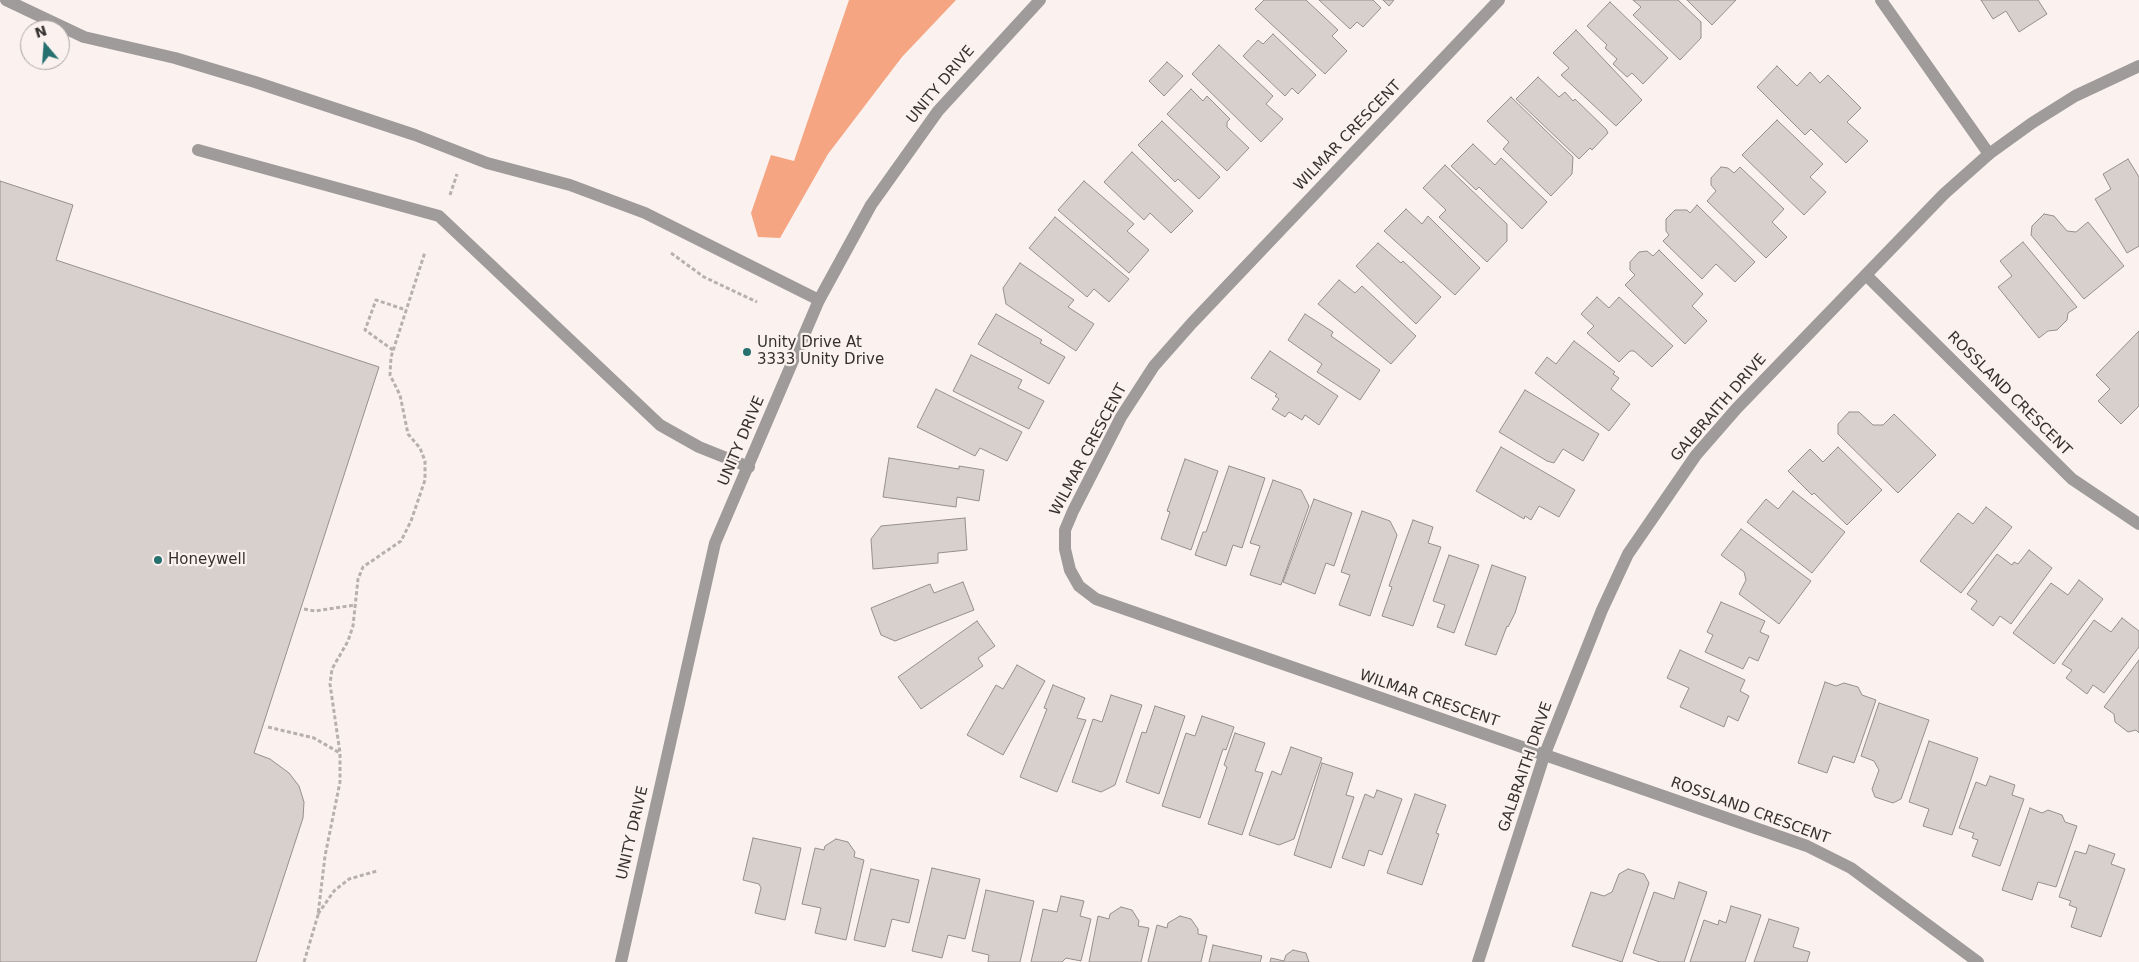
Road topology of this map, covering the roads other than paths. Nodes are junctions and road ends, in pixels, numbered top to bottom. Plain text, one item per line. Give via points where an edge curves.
1 (6, 0) edge
2 (1040, 0) edge
3 (1500, 0) edge
4 (1881, 0) edge
5 (2139, 66) edge
6 (198, 150) dead end
7 (1989, 154) junction
8 (1866, 275) junction
9 (819, 300) junction
10 (749, 467) junction
11 (2139, 524) edge
12 (1544, 756) junction
13 (621, 962) edge
14 (1478, 962) edge
15 (1978, 962) edge

1 - 9 street via 84,37 174,58 255,82 487,163 570,185 645,212
2 - 9 street, UNITY DRIVE via 938,111 871,205
3 - 12 street, WILMAR CRESCENT via 1154,366 1121,417 1072,511 1065,530 1065,549 1070,570 1079,586 1096,600
4 - 7 street
5 - 7 street, GALBRAITH DRIVE via 2075,96
6 - 10 street via 439,216 660,425 699,447
7 - 8 street, GALBRAITH DRIVE via 1944,194
8 - 11 street, ROSSLAND CRESCENT via 2072,479
8 - 12 street, GALBRAITH DRIVE via 1737,408 1696,455 1661,504 1628,554 1602,610
9 - 10 street, UNITY DRIVE
10 - 13 street, UNITY DRIVE via 715,542
12 - 14 street, GALBRAITH DRIVE
12 - 15 street, ROSSLAND CRESCENT via 1807,846 1851,868

